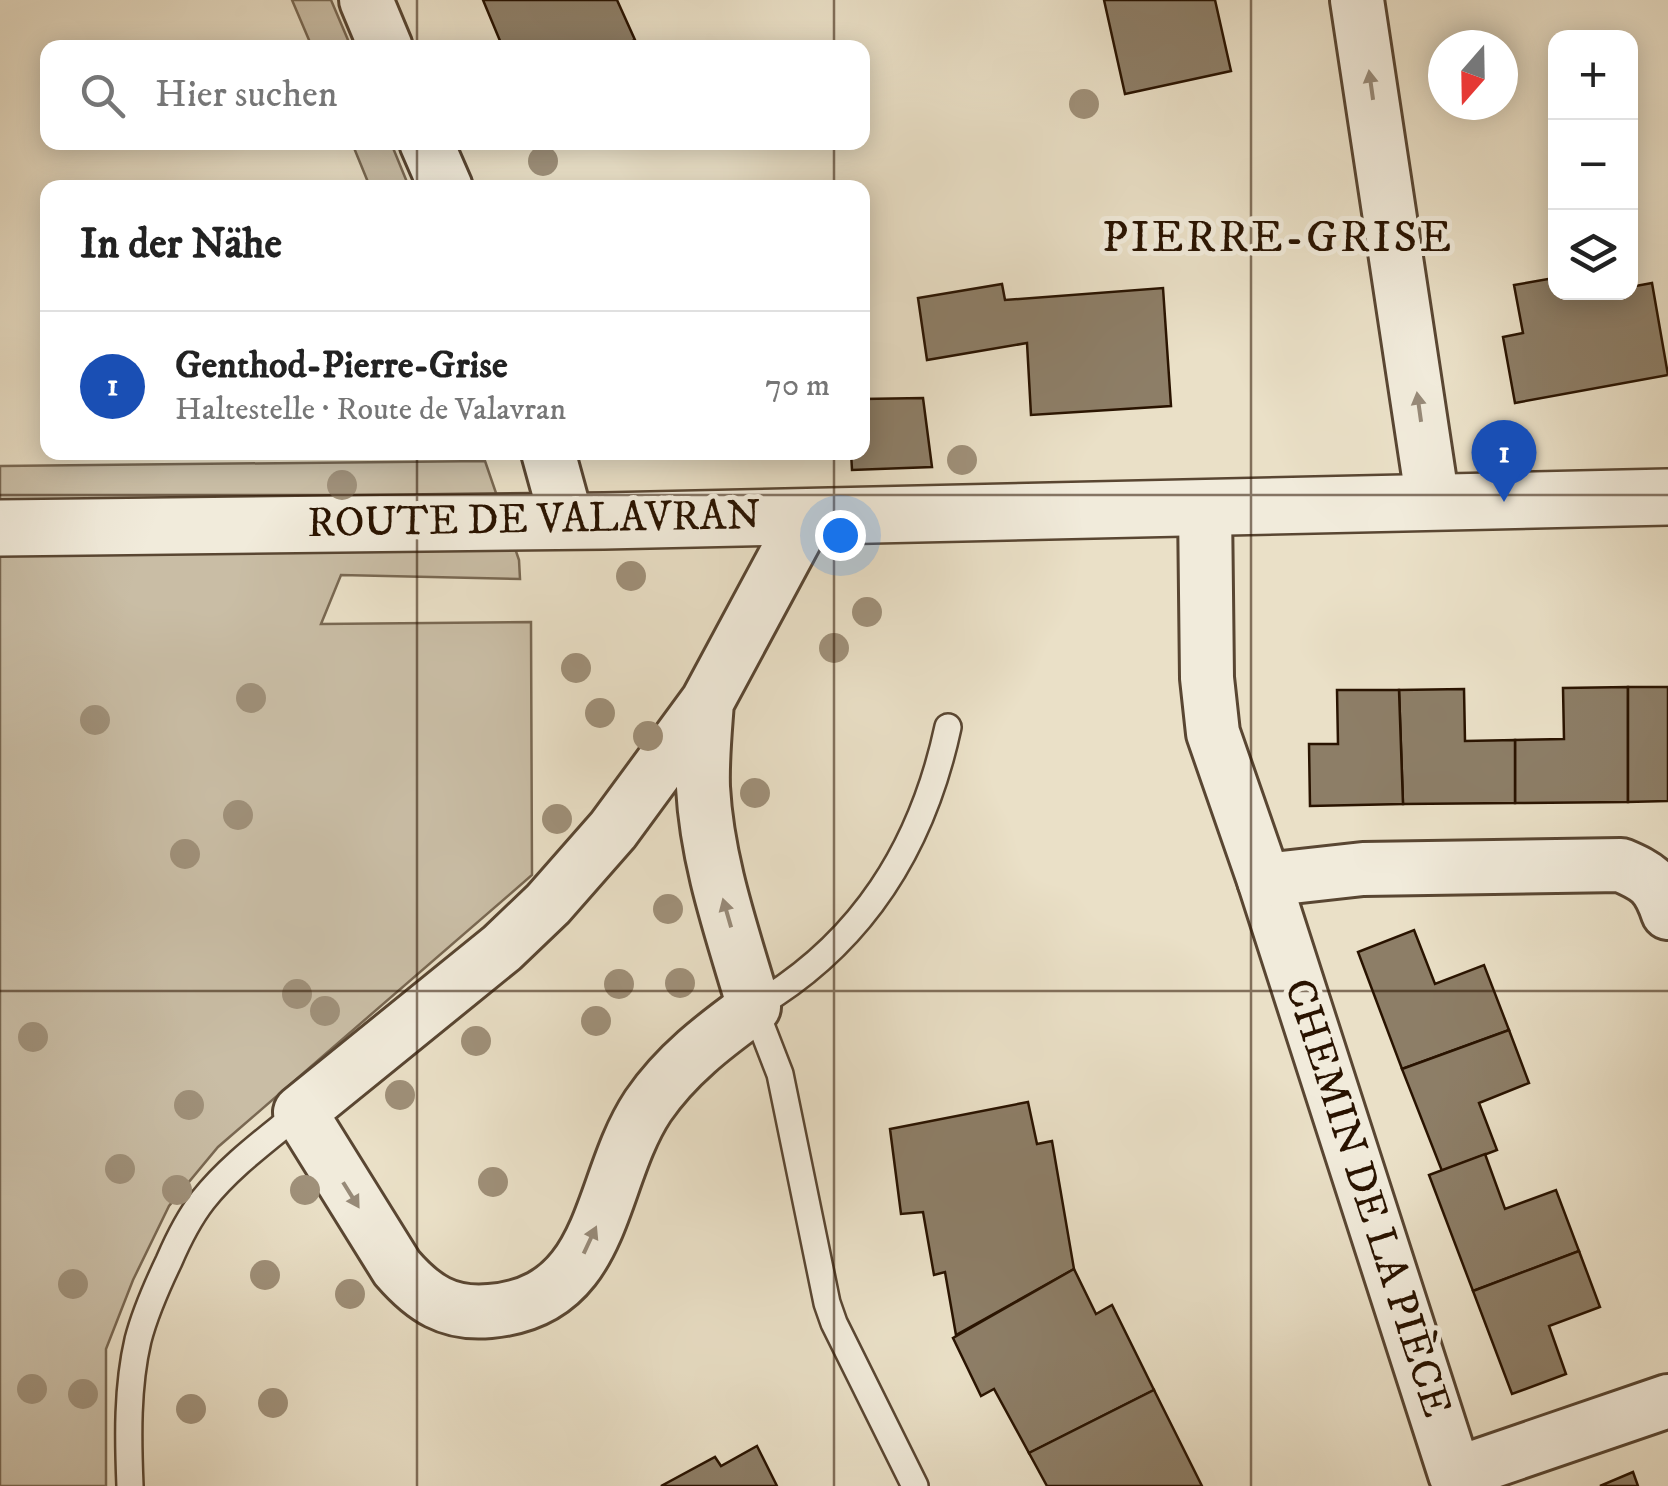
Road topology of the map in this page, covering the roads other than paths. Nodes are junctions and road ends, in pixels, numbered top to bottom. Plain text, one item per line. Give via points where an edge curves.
1 (366, 0) edge
2 (1358, 0) edge
3 (383, 40) edge
4 (429, 150) edge
5 (443, 180) edge
6 (550, 460) edge
7 (1668, 497) edge
8 (1434, 503) junction
9 (1205, 507) junction
10 (807, 516) junction
11 (568, 521) junction
12 (0, 528) edge
13 (707, 702) junction
14 (948, 727) dead end
15 (1264, 880) junction
16 (1668, 913) edge
17 (754, 1007) junction
18 (300, 1112) junction
19 (1668, 1401) edge
20 (130, 1486) edge
21 (916, 1486) edge

1 - 3 street
8 -> 2 street
4 - 5 street
6 - 11 street
7 - 8 street, ROUTE DE VALAVRAN
8 - 9 street, ROUTE DE VALAVRAN
9 - 10 street, ROUTE DE VALAVRAN
9 - 15 street, CHEMIN DE LA PIÈCE via 1213,733
10 - 11 street, ROUTE DE VALAVRAN
10 - 13 street
11 - 12 street, ROUTE DE VALAVRAN
17 -> 13 street via 706,825
13 - 18 street via 614,830 548,904
14 - 17 lane via 914,834 878,896 800,978
15 - 16 street via 1364,869 1620,865 1646,875
15 - 19 street, CHEMIN DE LA PIÈCE via 1456,1474
18 -> 17 street via 416,1290 456,1310 507,1310 571,1274 650,1104 692,1053
17 - 21 lane via 780,1074 827,1303
18 - 20 lane via 202,1201 154,1292 131,1387

